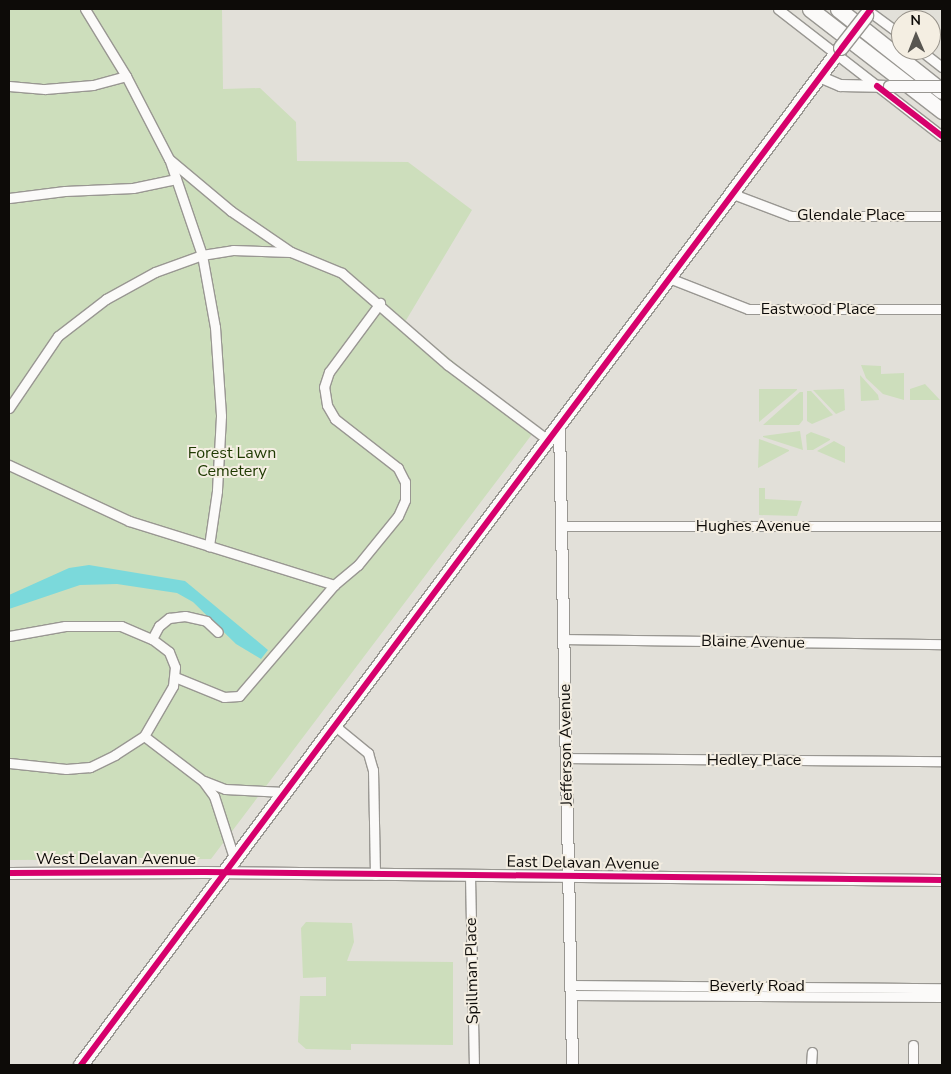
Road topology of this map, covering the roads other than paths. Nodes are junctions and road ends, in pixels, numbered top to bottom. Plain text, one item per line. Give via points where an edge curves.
1 (85, 9) edge
2 (778, 9) edge
3 (810, 9) edge
4 (838, 9) edge
5 (868, 11) edge
6 (891, 28) edge
7 (839, 51) junction
8 (126, 76) junction
9 (821, 77) junction
10 (9, 86) edge
11 (877, 86) junction
12 (942, 86) edge
13 (942, 91) edge
14 (942, 111) edge
15 (942, 136) edge
16 (169, 159) junction
17 (176, 179) junction
18 (733, 194) junction
19 (9, 198) edge
20 (942, 216) edge
21 (290, 252) junction
22 (202, 256) junction
23 (669, 278) junction
24 (380, 303) junction
25 (942, 310) edge
26 (9, 408) edge
27 (559, 426) junction
28 (548, 440) junction
29 (9, 464) edge
30 (563, 526) junction
31 (942, 526) edge
32 (208, 546) junction
33 (334, 584) junction
34 (218, 632) dead end
35 (9, 636) edge
36 (152, 639) junction
37 (565, 640) junction
38 (942, 644) edge
39 (175, 677) junction
40 (335, 726) junction
41 (144, 736) junction
42 (566, 758) junction
43 (942, 761) edge
44 (9, 764) edge
45 (203, 781) junction
46 (284, 792) junction
47 (234, 858) junction
48 (9, 873) edge
49 (224, 873) junction
50 (375, 876) junction
51 (470, 876) junction
52 (568, 876) junction
53 (942, 880) edge
54 (942, 988) edge
55 (571, 990) junction
56 (873, 992) junction
57 (942, 997) edge
58 (913, 1045) dead end
59 (812, 1052) dead end
60 (80, 1065) edge
61 (474, 1065) edge
62 (572, 1065) edge
63 (812, 1065) edge
64 (913, 1065) edge

1 - 8 street
2 - 7 street
3 - 14 highway
4 - 13 highway
5 - 6 street
5 - 7 main road, bridge
7 - 9 main road
7 - 11 street
8 - 10 street via 92,85
8 - 16 street
9 - 11 street via 840,85
9 - 18 main road
11 - 12 street, bridge
11 - 15 street
16 - 17 street
16 - 21 street via 231,211
17 - 19 street via 133,188
17 - 22 street
18 - 20 street, Glendale Place via 791,216
18 - 23 main road
21 - 22 street via 233,250
21 - 24 street via 342,273
22 - 26 street via 155,272 106,299 58,336
22 - 32 street via 215,327 221,416 217,491
23 - 25 street, Eastwood Place via 748,309
23 - 27 main road
24 - 28 street via 448,365
24 - 33 street via 329,372 324,387 327,405 334,419 398,468 405,482 405,500 398,516 358,565
27 - 28 main road
27 - 30 street, Jefferson Avenue
28 - 40 main road
29 - 32 street via 129,521
30 - 31 street, Hughes Avenue
30 - 37 street, Jefferson Avenue
32 - 33 street
33 - 39 street via 239,696 224,697
34 - 36 street via 206,621 185,616 169,618 159,626
35 - 36 street via 65,626 104,624 121,626
36 - 39 street via 169,652
37 - 38 street, Blaine Avenue
37 - 42 street, Jefferson Avenue
39 - 41 street
40 - 46 main road
40 - 50 street via 368,753 373,770
41 - 44 street via 90,767 66,769
41 - 45 street
42 - 43 street, Hedley Place
42 - 52 street, Jefferson Avenue
45 - 46 street via 225,789
45 - 47 street via 214,796
46 - 47 main road
47 - 49 main road
48 - 49 street, West Delavan Avenue
49 - 50 street, East Delavan Avenue
49 - 60 main road
50 - 51 street, East Delavan Avenue
51 - 52 street, East Delavan Avenue
51 - 61 street, Spillman Place
52 - 53 street, East Delavan Avenue
52 - 55 street, Jefferson Avenue
54 - 56 street, Beverly Road
55 - 56 street, Beverly Road
55 - 62 street, Jefferson Avenue
56 - 57 street, Beverly Road
58 - 64 street
59 - 63 street

